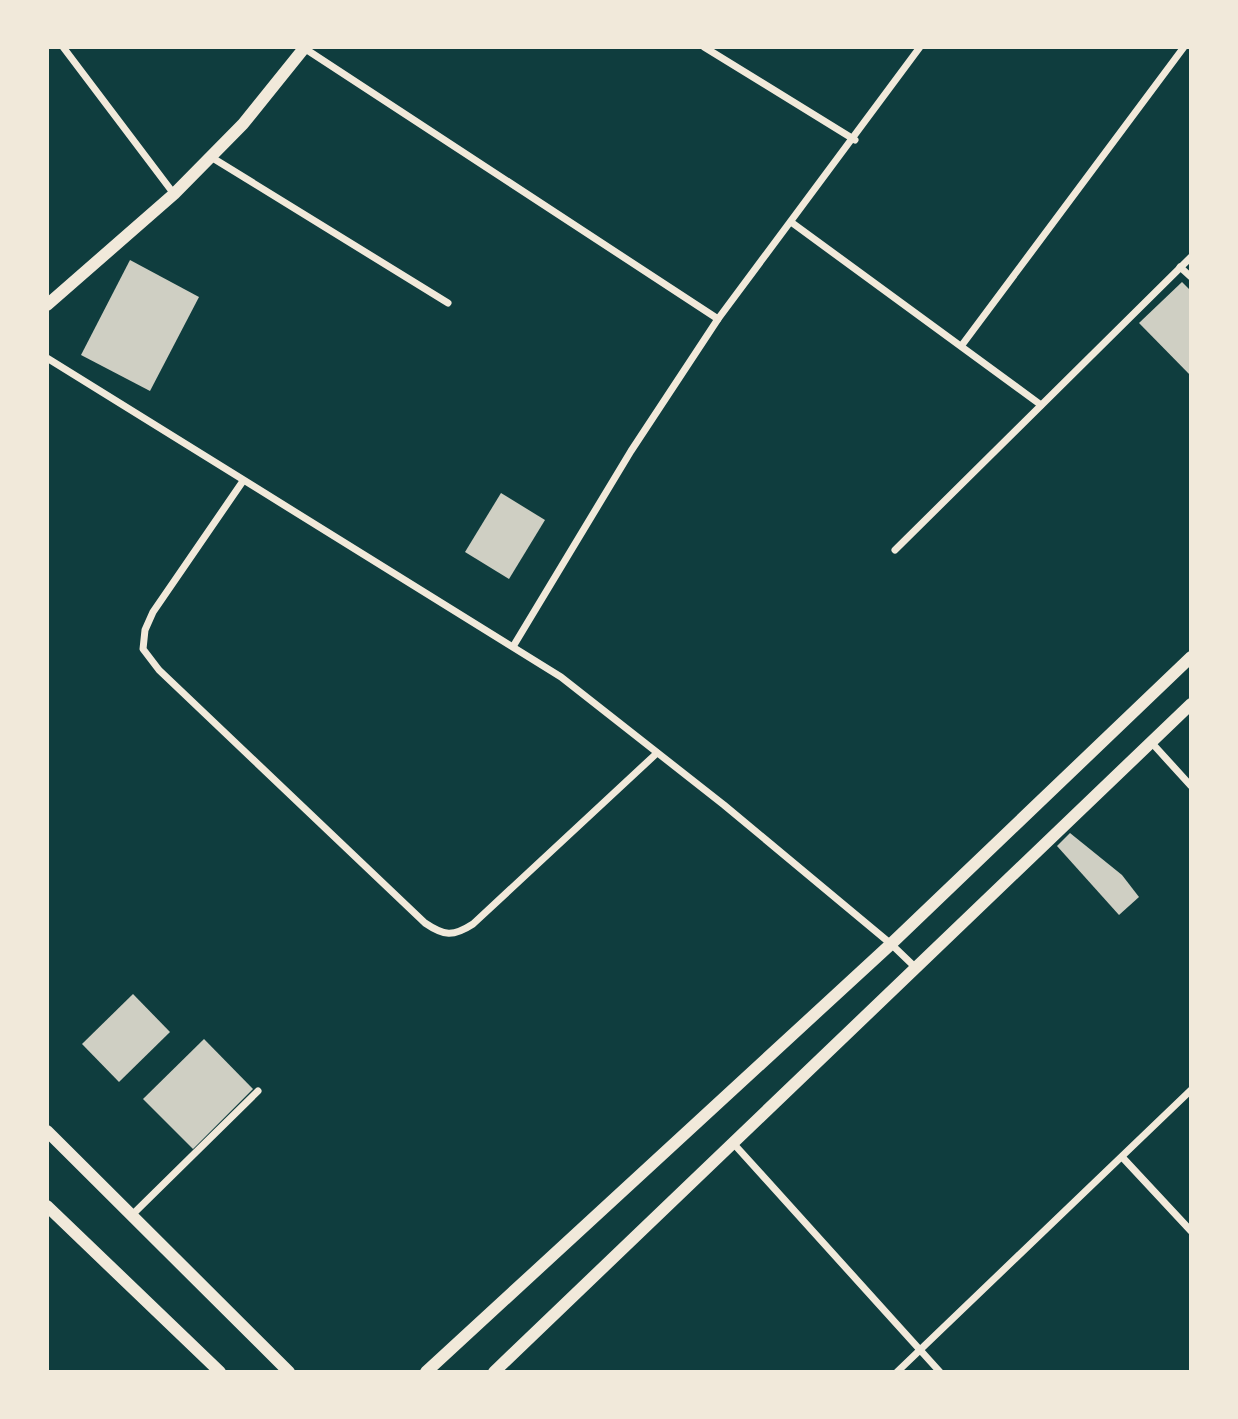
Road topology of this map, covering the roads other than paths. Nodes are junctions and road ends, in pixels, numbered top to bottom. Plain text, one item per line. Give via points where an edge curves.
1 (62, 47) edge
2 (704, 47) edge
3 (920, 47) edge
4 (1184, 47) edge
5 (305, 48) edge
6 (855, 140) junction
7 (211, 156) junction
8 (174, 194) junction
9 (791, 222) junction
10 (1191, 257) edge
11 (1180, 267) junction
12 (1191, 277) edge
13 (448, 303) dead end
14 (47, 305) edge
15 (718, 319) junction
16 (962, 345) junction
17 (47, 358) edge
18 (1041, 405) junction
19 (243, 481) junction
20 (895, 550) dead end
21 (514, 645) junction
22 (1191, 657) edge
23 (1191, 704) edge
24 (1151, 742) junction
25 (657, 753) junction
26 (1191, 786) edge
27 (891, 944) junction
28 (915, 968) junction
29 (1191, 1090) edge
30 (258, 1091) dead end
31 (47, 1131) edge
32 (733, 1143) junction
33 (1123, 1158) junction
34 (47, 1206) edge
35 (132, 1215) junction
36 (1191, 1231) edge
37 (920, 1350) junction
38 (220, 1372) edge
39 (289, 1372) edge
40 (426, 1372) edge
41 (494, 1372) edge
42 (897, 1372) edge
43 (940, 1372) edge

1 - 8 street
2 - 6 street
3 - 6 street
4 - 16 street
5 - 7 street
5 - 15 street
6 - 9 street
7 - 8 street
7 - 13 street
8 - 14 street
9 - 15 street
9 - 16 street
10 - 11 street
11 - 12 street
11 - 18 street
15 - 21 street via 631,451
16 - 18 street
17 - 19 street
18 - 20 street
19 - 21 street
19 - 25 street via 153,612 143,649 159,670 425,923 443,935 457,934 473,924
21 - 25 street
22 - 27 street
23 - 24 street
24 - 26 street
24 - 28 street
25 - 27 street
27 - 28 street
27 - 40 street
28 - 32 street
29 - 33 street
30 - 35 street
31 - 35 street
32 - 37 street
32 - 41 street
33 - 36 street
33 - 37 street
34 - 38 street
35 - 39 street
37 - 42 street
37 - 43 street

